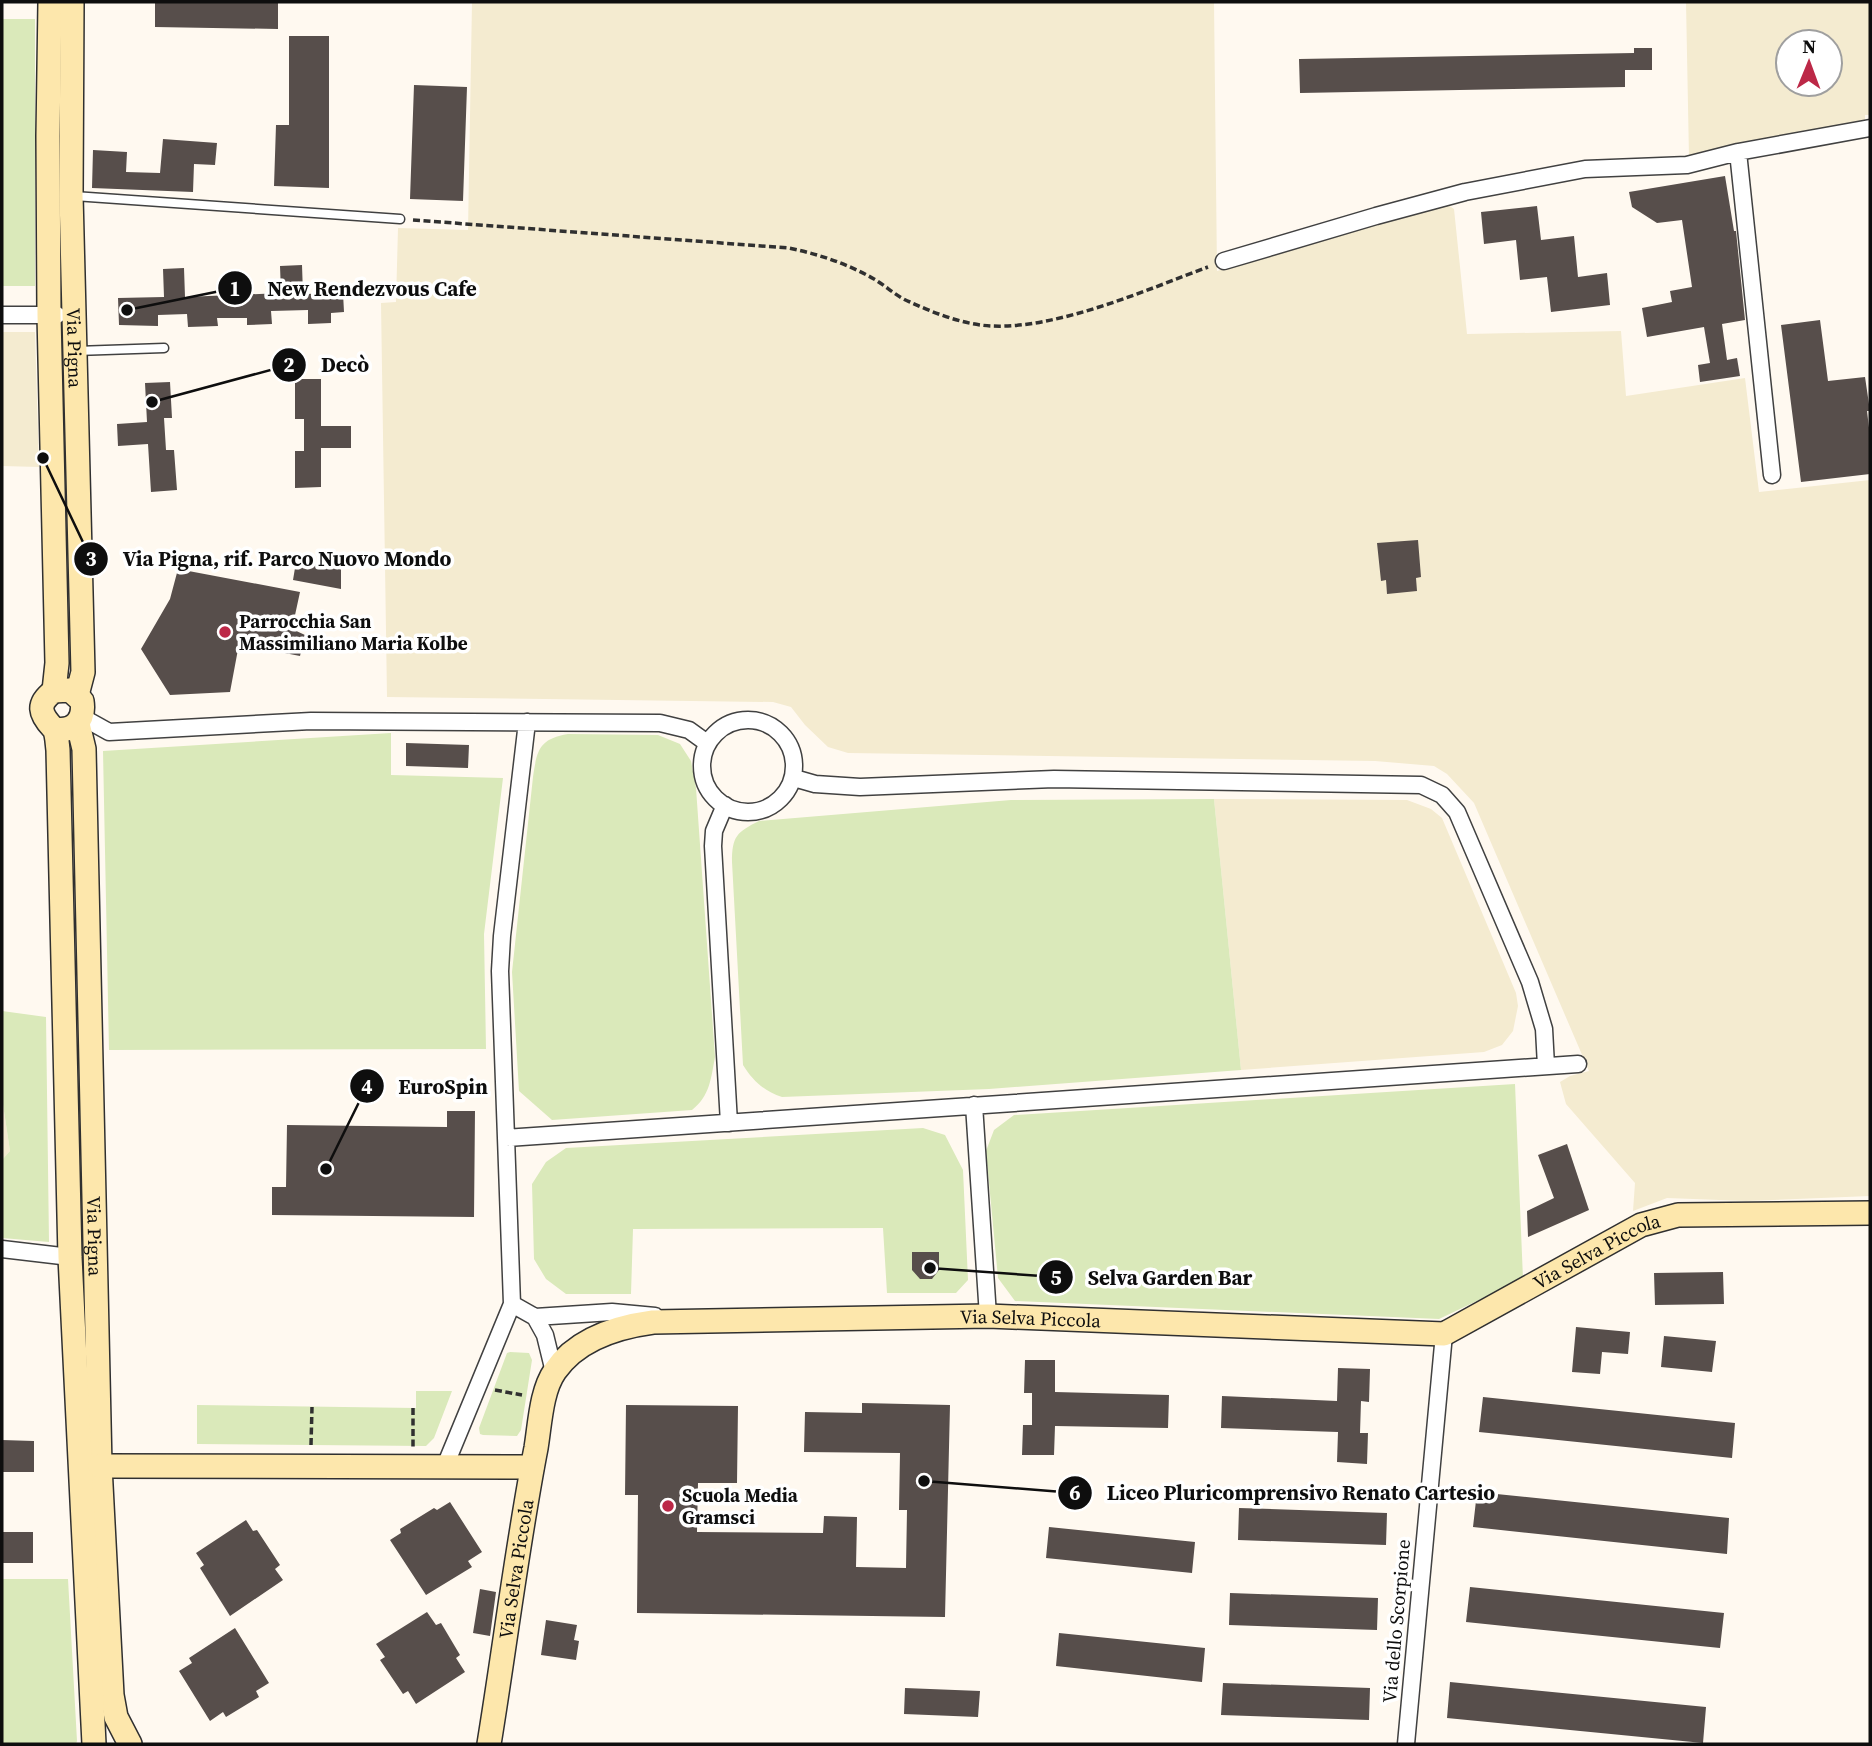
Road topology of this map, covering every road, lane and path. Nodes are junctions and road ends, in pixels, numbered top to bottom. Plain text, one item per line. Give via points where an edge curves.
1 (50, 2) edge
2 (72, 2) edge
3 (1870, 128) edge
4 (1738, 152) junction
5 (71, 195) junction
6 (400, 219) joint
7 (1224, 261) joint
8 (2, 315) edge
9 (49, 315) junction
10 (74, 315) junction
11 (164, 348) dead end
12 (75, 351) junction
13 (1772, 475) dead end
14 (54, 691) junction
15 (79, 712) junction
16 (527, 722) junction
17 (55, 729) junction
18 (707, 743) junction
19 (794, 778) junction
20 (725, 805) junction
21 (1578, 1064) dead end
22 (1546, 1066) junction
23 (974, 1105) junction
24 (729, 1123) junction
25 (506, 1138) junction
26 (1870, 1213) edge
27 (2, 1249) edge
28 (70, 1257) junction
29 (512, 1304) junction
30 (988, 1316) junction
31 (535, 1317) junction
32 (690, 1321) junction
33 (1444, 1334) junction
34 (554, 1372) junction
35 (478, 1387) junction
36 (545, 1399) junction
37 (312, 1407) dead end
38 (413, 1408) dead end
39 (311, 1446) dead end
40 (413, 1447) dead end
41 (100, 1466) junction
42 (445, 1466) junction
43 (532, 1466) junction
44 (94, 1744) edge
45 (108, 1744) edge
46 (130, 1744) edge
47 (489, 1744) edge
48 (1406, 1744) edge

1 - 9 main road
2 - 5 main road, Via Pigna
3 - 4 street
4 - 7 street via 1687,165 1585,169 1465,192
4 - 13 street
5 - 6 lane
5 - 10 main road, Via Pigna
6 - 7 path via 789,248 818,254 873,278 907,302 992,326 1038,322 1113,303
8 - 9 street
9 - 10 street
9 - 14 main road
10 - 12 main road, Via Pigna
11 - 12 lane
12 - 15 main road, Via Pigna via 83,672
14 - 15 main road via 70,690
14 - 17 main road via 41,710
15 - 16 street via 109,733 312,721
15 - 17 main road via 63,730
15 - 41 main road, Via Pigna via 84,749
16 - 18 street via 660,723 689,730
16 - 25 street via 500,971
17 - 28 main road
18 - 19 street via 734,721 765,722 781,732 792,748
18 - 20 street via 703,777
19 - 20 street via 779,801 762,810 740,811
19 - 22 street via 860,787 1054,779 1420,785 1442,795 1457,812 1530,982 1544,1029
20 - 24 street via 713,846
21 - 22 street
22 - 23 street
23 - 24 street
23 - 30 street
24 - 25 street
25 - 29 street
26 - 33 main road, Via Selva Piccola via 1660,1218
27 - 28 street
28 - 44 main road
29 - 31 street
29 - 35 street
30 - 32 main road, Via Selva Piccola
30 - 33 main road, Via Selva Piccola
31 - 32 street via 612,1312
31 - 34 street via 545,1335
32 - 34 main road, Via Selva Piccola via 625,1326 602,1334 579,1347
33 - 48 street, Via dello Scorpione
34 - 36 main road, Via Selva Piccola
35 - 36 path
35 - 42 street
36 - 43 main road, Via Selva Piccola
37 - 39 path
38 - 40 path
41 - 42 main road
41 - 46 main road, Via Pigna via 112,1695 116,1717
42 - 43 main road
43 - 47 main road, Via Selva Piccola
45 - 46 main road

